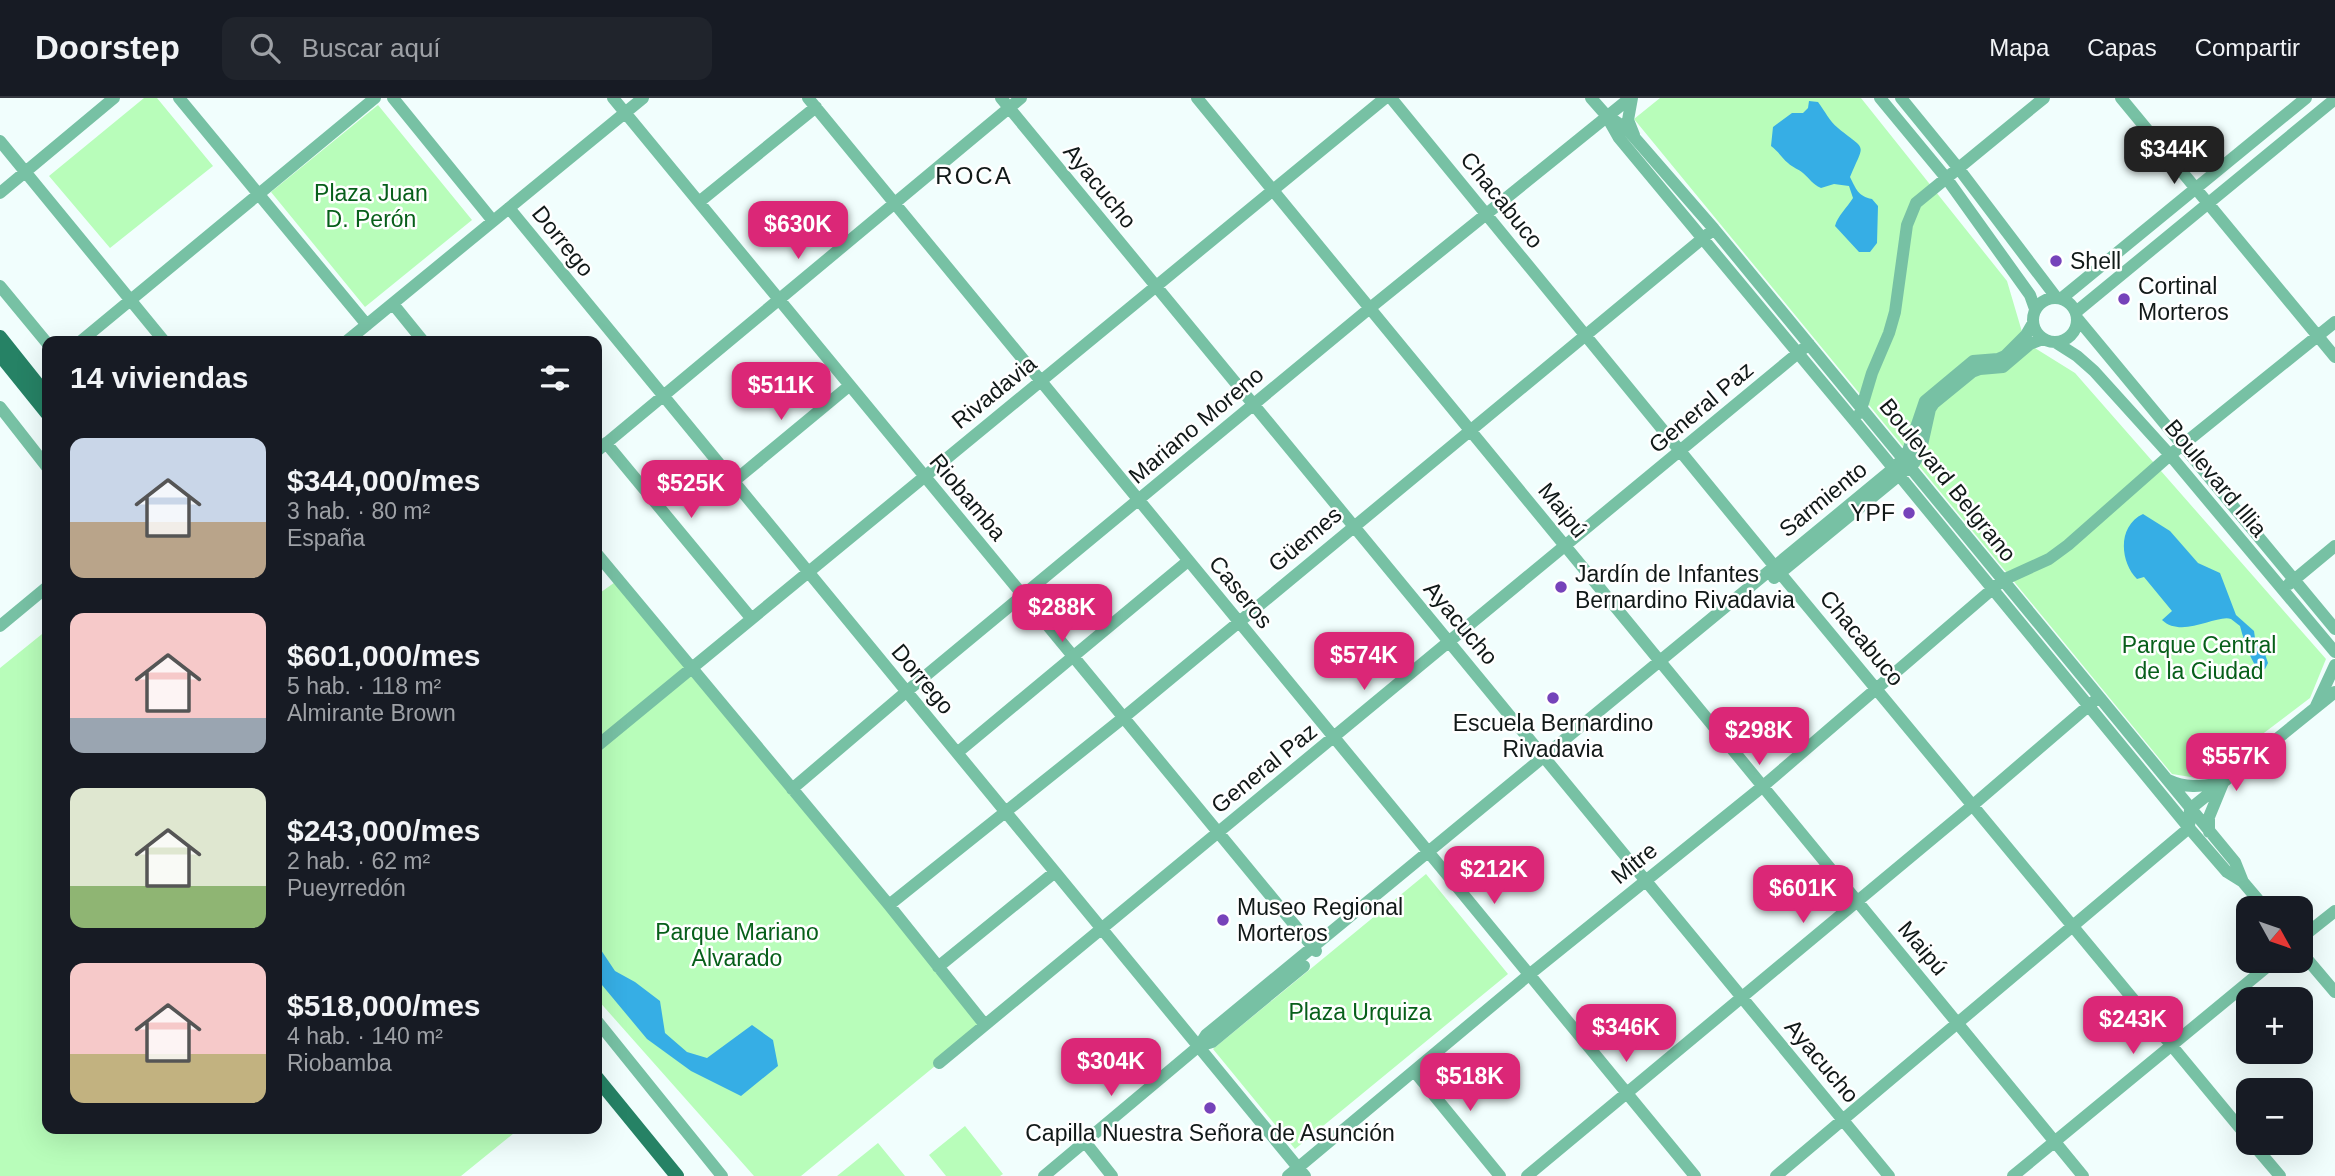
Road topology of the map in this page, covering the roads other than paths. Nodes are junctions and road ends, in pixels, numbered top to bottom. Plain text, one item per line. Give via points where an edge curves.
1 (114, 98) edge
2 (179, 98) edge
3 (375, 98) edge
4 (393, 98) edge
5 (613, 98) edge
6 (643, 98) edge
7 (1021, 98) edge
8 (1197, 98) edge
9 (1385, 98) edge
10 (1391, 98) edge
11 (1591, 98) edge
12 (1631, 98) edge
13 (1880, 98) edge
14 (1901, 98) edge
15 (2044, 98) edge
16 (2121, 98) edge
17 (2306, 98) edge
18 (2335, 99) edge
19 (812, 103) edge
20 (1005, 103) edge
21 (625, 112) junction
22 (1606, 115) junction
23 (1635, 139) junction
24 (0, 141) edge
25 (1959, 169) junction
26 (26, 172) junction
27 (1947, 179) junction
28 (2196, 188) junction
29 (1273, 190) junction
30 (0, 194) edge
31 (258, 194) junction
32 (699, 202) junction
33 (892, 203) junction
34 (2209, 203) junction
35 (509, 208) junction
36 (1486, 213) junction
37 (493, 221) junction
38 (1709, 234) junction
39 (0, 286) edge
40 (1156, 286) junction
41 (2059, 298) junction
42 (131, 300) junction
43 (778, 300) junction
44 (393, 304) junction
45 (1370, 308) junction
46 (2035, 309) junction
47 (2077, 315) junction
48 (2335, 321) edge
49 (2033, 323) junction
50 (367, 325) junction
51 (87, 336) edge
52 (160, 336) edge
53 (353, 336) edge
54 (419, 336) edge
55 (1587, 336) junction
56 (2317, 336) junction
57 (42, 337) edge
58 (2049, 340) junction
59 (1, 344) edge
60 (1804, 348) junction
61 (2335, 357) edge
62 (1040, 381) junction
63 (1953, 383) junction
64 (849, 386) junction
65 (42, 390) edge
66 (662, 396) junction
67 (1254, 405) junction
68 (42, 406) edge
69 (0, 407) edge
70 (1862, 408) junction
71 (1857, 424) junction
72 (1471, 431) junction
73 (2182, 445) junction
74 (602, 446) edge
75 (602, 448) edge
76 (1681, 451) junction
77 (2170, 454) junction
78 (42, 461) edge
79 (1902, 468) junction
80 (924, 477) junction
81 (733, 482) junction
82 (1138, 500) junction
83 (1354, 526) junction
84 (1565, 546) junction
85 (2335, 546) edge
86 (602, 560) edge
87 (1188, 561) junction
88 (1777, 570) junction
89 (807, 572) junction
90 (2003, 580) junction
91 (2295, 580) junction
92 (1993, 589) junction
93 (2283, 589) junction
94 (42, 591) edge
95 (1022, 596) junction
96 (751, 618) junction
97 (1239, 622) junction
98 (0, 626) edge
99 (2335, 629) edge
100 (1450, 642) junction
101 (2335, 652) edge
102 (1073, 657) junction
103 (1662, 664) junction
104 (2335, 665) edge
105 (691, 667) junction
106 (1877, 689) junction
107 (905, 692) junction
108 (2335, 692) edge
109 (2094, 701) junction
110 (2314, 709) junction
111 (1123, 718) junction
112 (1334, 738) junction
113 (602, 742) edge
114 (957, 754) junction
115 (1547, 759) junction
116 (2166, 779) junction
117 (2223, 783) junction
118 (1762, 787) junction
119 (792, 789) junction
120 (1973, 805) junction
121 (2190, 809) junction
122 (1006, 813) junction
123 (2189, 828) junction
124 (2209, 832) junction
125 (1218, 833) junction
126 (1431, 855) junction
127 (1055, 872) junction
128 (1646, 880) junction
129 (2243, 882) junction
130 (2255, 896) edge
131 (1856, 902) junction
132 (889, 905) junction
133 (2335, 911) edge
134 (2073, 927) junction
135 (1102, 928) junction
136 (2314, 928) edge
137 (1315, 950) junction
138 (938, 967) junction
139 (2314, 967) edge
140 (2259, 973) edge
141 (1530, 974) junction
142 (2335, 992) edge
143 (1742, 997) junction
144 (1959, 1023) junction
145 (985, 1026) junction
146 (602, 1027) edge
147 (1199, 1046) junction
148 (2172, 1046) junction
149 (939, 1063) dead end
150 (1414, 1071) junction
151 (602, 1084) edge
152 (1627, 1092) junction
153 (1843, 1120) junction
154 (2236, 1124) edge
155 (1085, 1142) junction
156 (2055, 1142) junction
157 (2262, 1155) edge
158 (1297, 1173) edge
159 (677, 1176) edge
160 (722, 1176) edge
161 (1044, 1176) edge
162 (1112, 1176) edge
163 (1500, 1176) edge
164 (1527, 1176) edge
165 (1695, 1176) edge
166 (1776, 1176) edge
167 (1889, 1176) edge
168 (2013, 1176) edge
169 (2083, 1176) edge
170 (2280, 1176) edge

1 - 26 street
2 - 31 street
3 - 31 street
4 - 37 street, Dorrego
5 - 21 street, Riobamba
6 - 21 street
7 - 20 street
8 - 29 street, Maipú
9 - 29 street, Rivadavia
10 - 36 street, Chacabuco
11 - 22 street, Boulevard Belgrano
12 - 22 street, Mariano Moreno
12 - 23 street via 1628,120
13 - 27 street
14 - 25 street
15 - 25 street
16 - 28 street
17 - 28 street
18 - 34 street
19 - 32 street
19 - 33 street, Caseros
20 - 33 street
20 - 40 street, Ayacucho
21 - 32 street, Riobamba
21 - 35 street
22 - 23 street, Boulevard Belgrano
22 - 36 street, Mariano Moreno
22 - 38 street, Boulevard Belgrano via 1619,138
23 - 38 street, Boulevard Belgrano
24 - 26 street
25 - 27 street
25 - 41 street
26 - 30 street
26 - 42 street
27 - 46 street via 2030,295
27 - 70 street via 1916,203 1907,225 1895,312
28 - 34 street
28 - 41 street
29 - 40 street, Rivadavia
29 - 45 street, Maipú
31 - 42 street
31 - 50 street
32 - 43 street, Riobamba
33 - 43 street
33 - 62 street, Caseros
34 - 47 street
34 - 56 street
35 - 37 street
35 - 66 street, Dorrego
36 - 45 street, Mariano Moreno
36 - 55 street, Chacabuco
37 - 44 street
38 - 55 street, Güemes
38 - 60 street, Boulevard Belgrano
39 - 57 street
40 - 62 street, Rivadavia
40 - 67 street, Ayacucho
41 - 46 street via 2044,300
41 - 47 street via 2073,306
42 - 51 street
42 - 52 street
43 - 64 street, Riobamba
43 - 66 street
44 - 50 street
44 - 54 street
45 - 67 street, Mariano Moreno
45 - 72 street, Maipú
46 - 49 street
47 - 58 street via 2074,332 2062,341
47 - 73 street, Boulevard Illia
48 - 56 street, Mitre
49 - 58 street
49 - 63 street via 2005,356 1973,361
50 - 53 street
55 - 72 street, Güemes
55 - 76 street, Chacabuco
56 - 61 street
56 - 73 street, Mitre
58 - 63 street via 2030,344 2003,367 1980,369
58 - 77 street, Boulevard Illia via 2094,371
59 - 65 main road
59 - 68 main road
60 - 70 street, Boulevard Belgrano
60 - 71 street, Boulevard Belgrano
60 - 76 street, General Paz
62 - 80 street, Rivadavia
62 - 82 street, Caseros
63 - 79 street via 1930,409 1920,454
64 - 80 street, Riobamba
64 - 81 street
66 - 74 street
66 - 81 street, Dorrego
67 - 82 street, Mariano Moreno
67 - 83 street, Ayacucho
69 - 78 street
70 - 71 street
70 - 79 street, Boulevard Belgrano
71 - 79 street, Boulevard Belgrano
72 - 83 street, Güemes
72 - 84 street, Maipú
73 - 77 street, Mitre
73 - 91 street, Boulevard Illia
75 - 96 street
76 - 84 street, General Paz
76 - 88 street, Chacabuco
77 - 90 street, Mitre via 2049,559
77 - 93 street, Boulevard Illia
79 - 88 street, Sarmiento
79 - 90 street, Boulevard Belgrano
79 - 92 street, Boulevard Belgrano
80 - 89 street, Rivadavia
80 - 95 street, Riobamba
81 - 89 street, Dorrego
82 - 87 street, Caseros
82 - 95 street, Mariano Moreno
83 - 97 street, Güemes
83 - 100 street, Ayacucho
84 - 100 street, General Paz
84 - 103 street, Maipú
85 - 91 street
86 - 105 street
87 - 97 street, Caseros
87 - 102 street
88 - 103 street, Sarmiento
88 - 106 street, Chacabuco
89 - 96 street, Rivadavia
89 - 107 street, Dorrego
90 - 92 street, Mitre
90 - 109 street, Boulevard Belgrano
91 - 93 street
91 - 99 street, Boulevard Illia
92 - 106 street, Mitre
92 - 109 street, Boulevard Belgrano
93 - 101 street, Boulevard Illia
94 - 98 street
95 - 102 street, Riobamba
95 - 107 street, Mariano Moreno
96 - 105 street, Rivadavia
97 - 111 street, Güemes
97 - 112 street, Caseros
100 - 112 street, General Paz
100 - 115 street, Ayacucho
102 - 111 street, Riobamba
102 - 114 street
103 - 115 street, Sarmiento
103 - 118 street, Maipú
104 - 110 street
105 - 113 street, Rivadavia
105 - 119 street
106 - 118 street, Mitre
106 - 120 street, Chacabuco
107 - 114 street, Dorrego
107 - 119 street, Mariano Moreno
108 - 110 street
109 - 116 street, Boulevard Belgrano
109 - 120 street
109 - 123 street, Boulevard Belgrano
110 - 117 street
111 - 122 street, Güemes
111 - 125 street, Riobamba
112 - 125 street, General Paz
112 - 126 street, Caseros
114 - 122 street, Dorrego
115 - 126 street, Sarmiento
115 - 128 street, Ayacucho
116 - 117 street via 2195,787
116 - 121 street, Boulevard Belgrano
117 - 121 street
117 - 124 street via 2209,817
118 - 128 street, Mitre
118 - 131 street, Maipú
119 - 132 street
120 - 131 street
120 - 134 street, Chacabuco
121 - 123 street
121 - 124 street, Boulevard Belgrano
122 - 127 street, Dorrego
122 - 132 street, Güemes
123 - 129 street, Boulevard Belgrano via 2227,872
123 - 134 street
124 - 129 street, Boulevard Belgrano via 2235,863
125 - 135 street, General Paz
125 - 137 street, Riobamba
126 - 137 street, Sarmiento
126 - 141 street, Caseros
127 - 135 street, Dorrego
127 - 138 street
128 - 141 street, Mitre
128 - 143 street, Ayacucho
129 - 130 street, Boulevard Belgrano
131 - 143 street
131 - 144 street, Maipú
132 - 138 street
133 - 136 street
134 - 144 street
134 - 148 street, Chacabuco
135 - 145 street, General Paz
135 - 147 street, Dorrego
137 - 147 street, Sarmiento via 1206,1035
138 - 145 street
139 - 142 street
140 - 148 street
141 - 150 street, Mitre
141 - 152 street, Caseros
143 - 152 street
143 - 153 street, Ayacucho
144 - 153 street
144 - 156 street, Maipú
145 - 149 street, General Paz
146 - 160 street
147 - 155 street, Sarmiento
147 - 158 street, Dorrego
148 - 154 street, Chacabuco
148 - 156 street
150 - 158 street, Mitre
150 - 163 street
151 - 159 main road
152 - 164 street
152 - 165 street, Caseros
153 - 166 street
153 - 167 street, Ayacucho
155 - 161 street, Sarmiento
155 - 162 street
156 - 168 street
156 - 169 street, Maipú
157 - 170 street, Chacabuco

